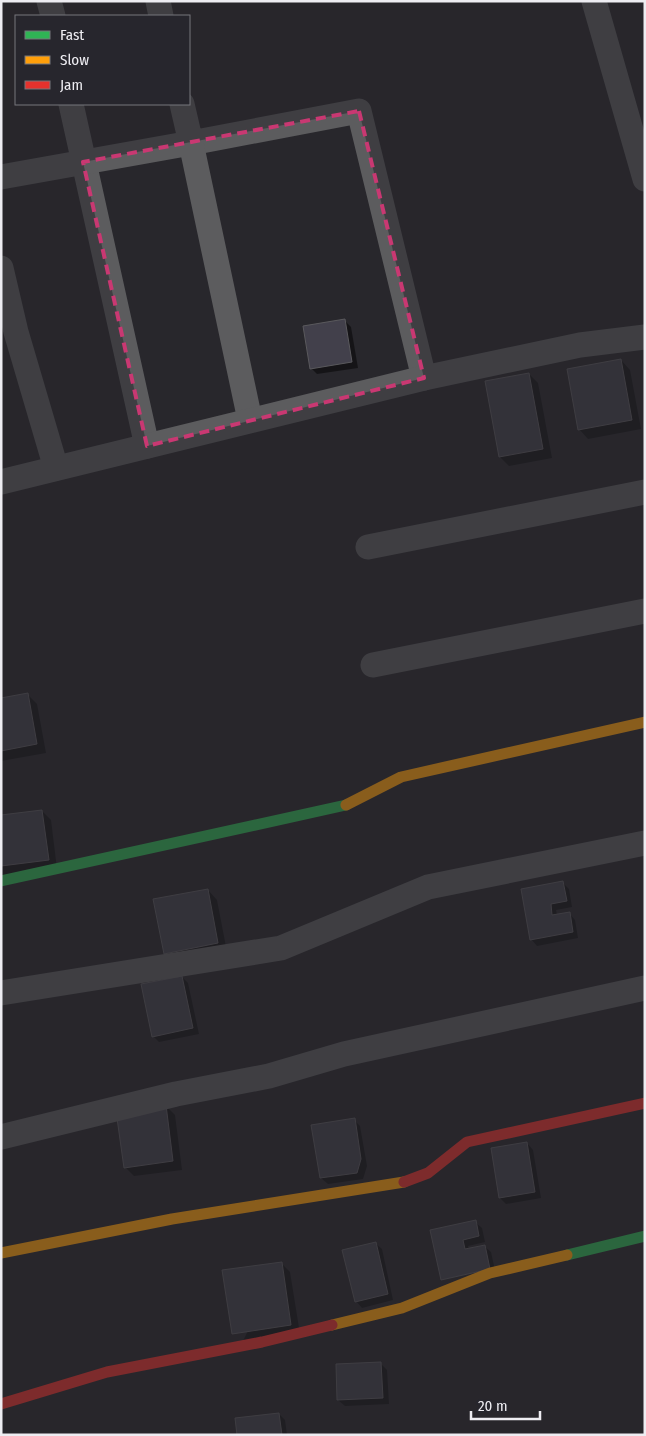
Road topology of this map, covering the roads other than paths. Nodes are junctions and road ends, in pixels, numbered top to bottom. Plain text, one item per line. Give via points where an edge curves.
1 (49, 1) edge
2 (158, 1) edge
3 (594, 1) edge
4 (52, 15) edge
5 (161, 15) edge
6 (71, 105) edge
7 (182, 105) edge
8 (191, 142) junction
9 (83, 162) junction
10 (1, 177) edge
11 (645, 179) edge
12 (1, 268) edge
13 (645, 336) edge
14 (424, 378) junction
15 (250, 420) junction
16 (147, 446) junction
17 (56, 468) junction
18 (1, 482) edge
19 (645, 492) edge
20 (368, 547) dead end
21 (645, 611) edge
22 (373, 665) dead end
23 (645, 722) edge
24 (645, 843) edge
25 (1, 882) edge
26 (645, 988) edge
27 (1, 993) edge
28 (645, 1103) edge
29 (1, 1137) edge
30 (645, 1236) edge
31 (1, 1253) edge
32 (1, 1404) edge

1 - 4 street
2 - 5 street
3 - 11 street
6 - 9 street
7 - 8 street
8 - 9 street
8 - 14 street via 359,111
8 - 15 street
9 - 10 street
9 - 16 street
12 - 17 street via 16,332
13 - 14 street via 580,345
14 - 15 street
15 - 16 street
16 - 17 street
17 - 18 street
19 - 20 street
21 - 22 street
23 - 25 street via 401,777 342,807
24 - 27 street via 428,888 281,948
26 - 29 street via 344,1054 270,1076 176,1094
28 - 31 street via 467,1142 428,1174 402,1183 172,1219
30 - 32 street via 490,1273 402,1308 262,1342 107,1372

